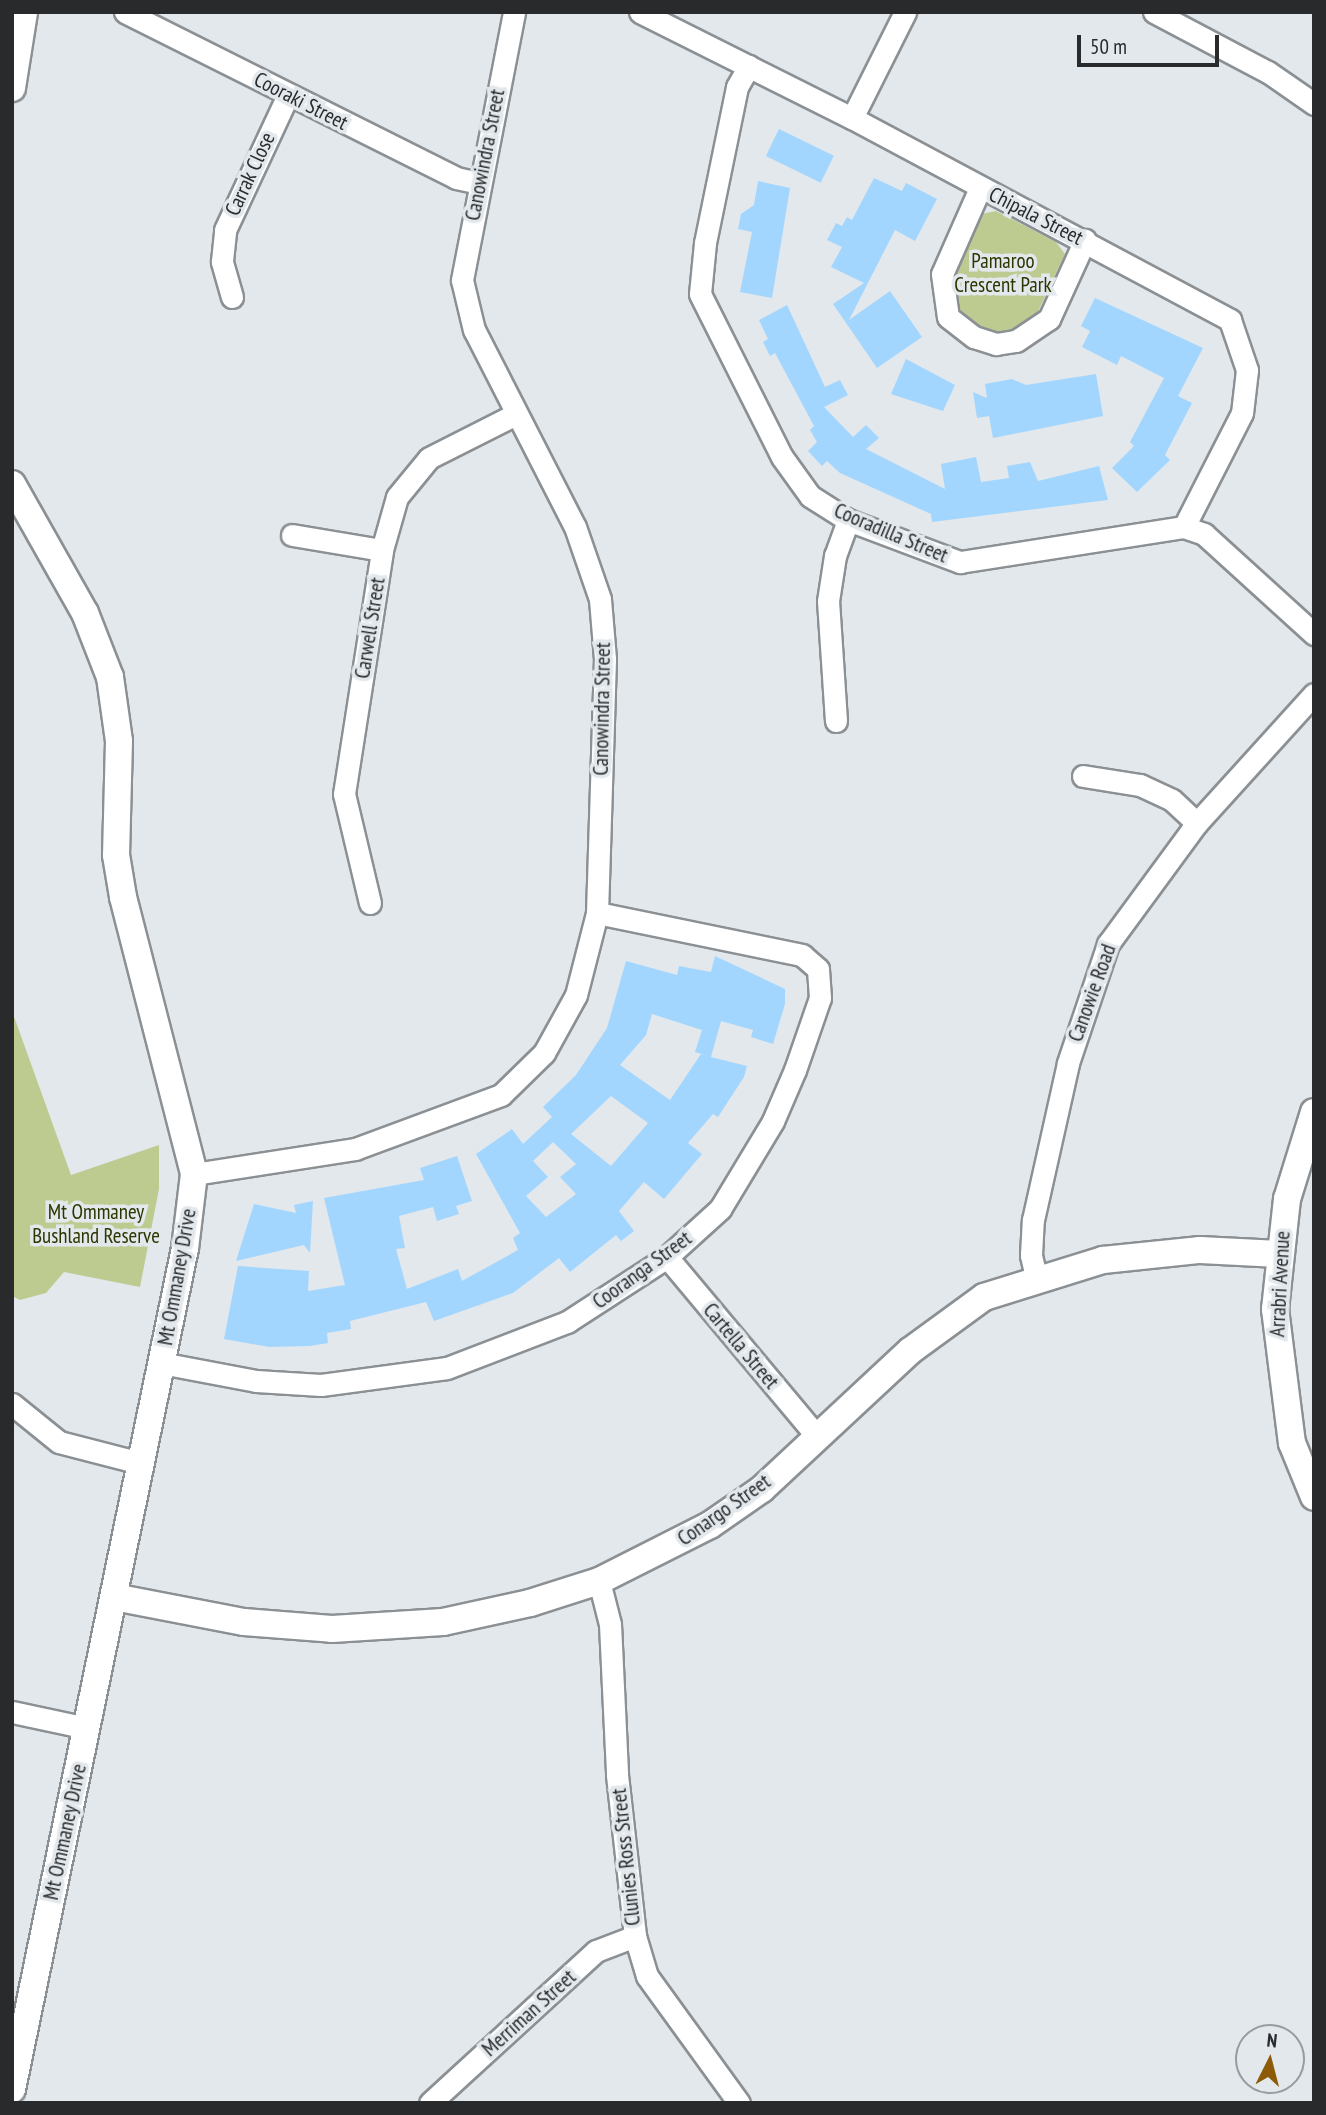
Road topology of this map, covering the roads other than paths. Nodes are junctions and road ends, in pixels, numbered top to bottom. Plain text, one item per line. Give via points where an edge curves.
1 (24, 12) edge
2 (125, 12) edge
3 (514, 12) edge
4 (640, 12) edge
5 (905, 12) edge
6 (1158, 13) edge
7 (749, 66) junction
8 (12, 88) edge
9 (288, 95) junction
10 (1314, 104) edge
11 (852, 118) junction
12 (479, 183) junction
13 (980, 188) junction
14 (1085, 240) junction
15 (232, 297) dead end
16 (514, 415) junction
17 (12, 484) edge
18 (848, 520) junction
19 (1184, 527) junction
20 (292, 535) dead end
21 (382, 550) junction
22 (1314, 634) edge
23 (1314, 694) edge
24 (836, 721) dead end
25 (1083, 776) dead end
26 (1197, 823) junction
27 (370, 903) dead end
28 (597, 913) junction
29 (1314, 1112) edge
30 (194, 1174) junction
31 (1279, 1254) junction
32 (667, 1256) junction
33 (1036, 1277) junction
34 (161, 1363) junction
35 (12, 1404) edge
36 (816, 1435) junction
37 (140, 1463) junction
38 (1314, 1497) edge
39 (599, 1581) junction
40 (114, 1597) junction
41 (12, 1712) edge
42 (87, 1728) junction
43 (635, 1936) junction
44 (18, 2027) edge
45 (12, 2088) edge
46 (430, 2103) edge
47 (738, 2103) edge

1 - 8 street
2 - 9 street, Cooraki Street
3 - 12 street, Canowindra Street
4 - 7 street, Chipala Street
5 - 11 street
6 - 10 street via 1268,72
7 - 11 street, Chipala Street
7 - 18 street, Cooradilla Street via 737,86 705,243 700,294 782,457 810,496
9 - 12 street, Cooraki Street via 456,178
9 - 15 street, Carrak Close via 225,230 222,261
11 - 13 street, Chipala Street
12 - 16 street, Canowindra Street via 462,280 464,309
13 - 14 street, Chipala Street
13 - 14 street via 942,274 948,317 974,337 996,344 1016,341 1049,319
14 - 19 street, Chipala Street via 1206,303 1230,320 1243,348 1247,370 1237,430
16 - 21 street, Carwell Street via 429,458 397,497
16 - 28 street, Canowindra Street via 575,527 600,599 605,659
17 - 30 street, Mt Ommaney Drive via 85,613 110,677 119,741 116,855 122,897
18 - 19 street, Cooradilla Street via 960,562
18 - 24 street via 835,555 828,601
19 - 22 street via 1204,534
20 - 21 street
21 - 27 street, Carwell Street via 344,794
23 - 26 street, Canowie Road
25 - 26 street via 1140,785 1172,800
26 - 33 street, Canowie Road via 1108,944 1087,996 1033,1220 1031,1255
28 - 30 street, Canowindra Street via 576,995 544,1053 500,1095 355,1149
28 - 32 street, Cooranga Street via 803,956 818,969 820,998 773,1121 720,1209
29 - 31 street, Arrabri Avenue via 1287,1199
30 - 34 street, Mt Ommaney Drive via 185,1248
31 - 33 street, Conargo Street via 1200,1250 1103,1260
31 - 38 street, Arrabri Avenue via 1277,1352 1292,1443
32 - 34 street, Cooranga Street via 567,1322 447,1368 321,1385 256,1381
32 - 36 street, Cartella Street
33 - 36 street, Conargo Street via 985,1297 910,1351
34 - 37 street, Mt Ommaney Drive
35 - 37 street via 59,1442
36 - 39 street, Conargo Street via 762,1489 710,1525
37 - 40 street, Mt Ommaney Drive
39 - 40 street, Conargo Street via 443,1622 364,1629 244,1622
39 - 43 street, Clunies Ross Street via 610,1624 617,1775
40 - 42 street, Mt Ommaney Drive
41 - 42 street
42 - 44 street, Mt Ommaney Drive
43 - 46 street, Merriman Street via 596,1951
43 - 47 street, Clunies Ross Street via 648,1976
44 - 45 street, Mt Ommaney Drive

